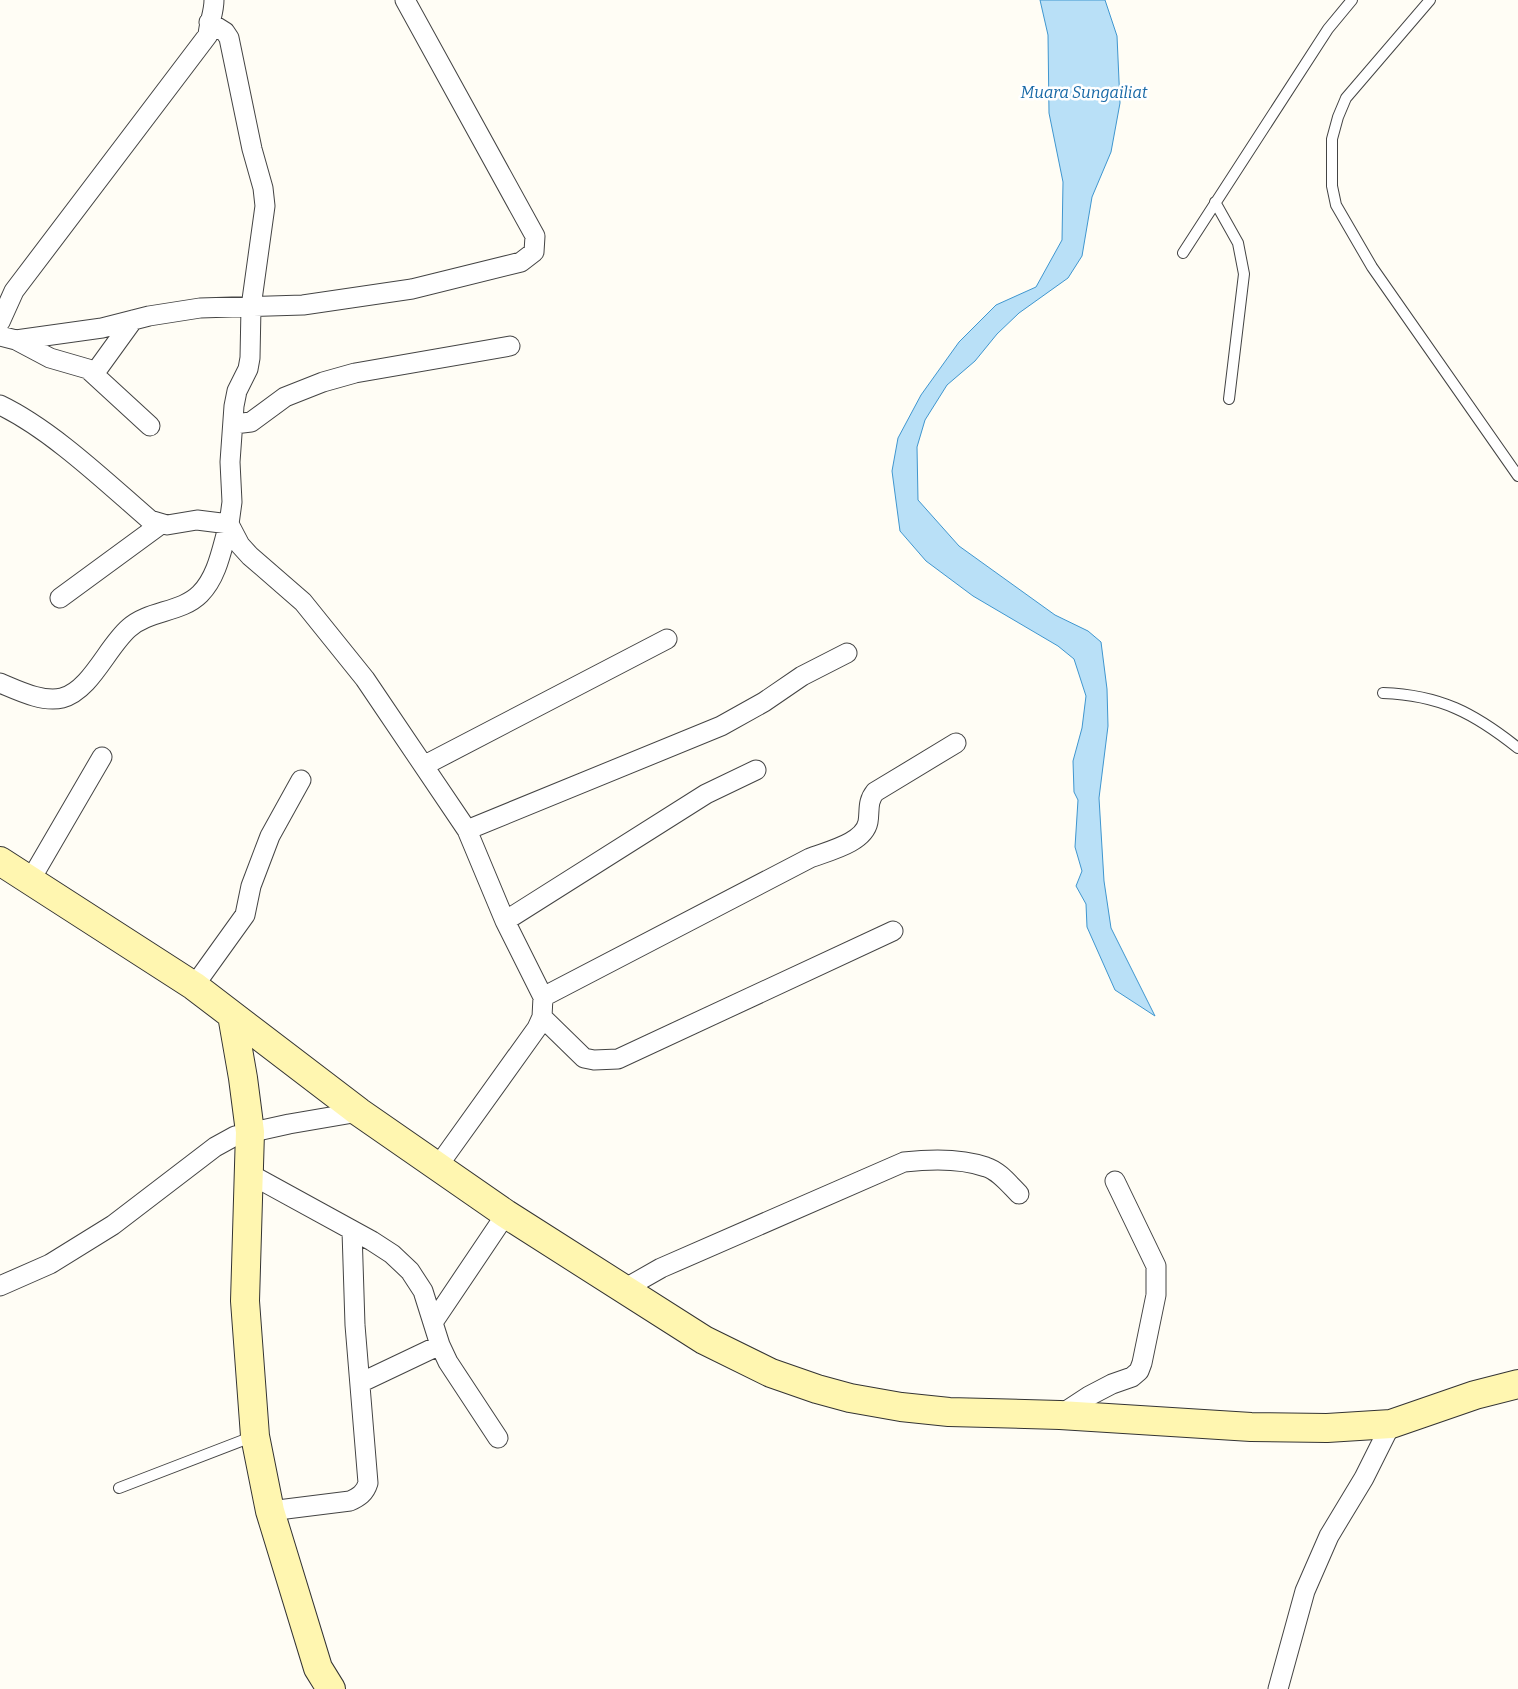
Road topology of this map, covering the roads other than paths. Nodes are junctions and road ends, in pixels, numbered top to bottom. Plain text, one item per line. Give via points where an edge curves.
1 (214, 0) edge
2 (405, 0) edge
3 (1352, 0) edge
4 (1430, 0) edge
5 (210, 22) junction
6 (1216, 202) junction
7 (1183, 253) dead end
8 (252, 307) junction
9 (133, 320) junction
10 (0, 322) edge
11 (8, 338) edge
12 (510, 346) dead end
13 (94, 374) junction
14 (1229, 399) dead end
15 (0, 405) edge
16 (234, 424) junction
17 (150, 426) dead end
18 (1518, 476) edge
19 (161, 524) junction
20 (228, 524) junction
21 (60, 598) dead end
22 (668, 639) dead end
23 (847, 653) dead end
24 (0, 683) edge
25 (1383, 693) dead end
26 (956, 743) dead end
27 (1518, 748) edge
28 (102, 756) dead end
29 (425, 765) junction
30 (756, 770) dead end
31 (301, 780) dead end
32 (467, 830) junction
33 (0, 860) edge
34 (31, 879) junction
35 (505, 921) junction
36 (893, 931) dead end
37 (194, 986) junction
38 (543, 997) junction
39 (232, 1015) junction
40 (542, 1017) junction
41 (359, 1112) junction
42 (250, 1132) junction
43 (438, 1166) junction
44 (248, 1173) junction
45 (1115, 1181) dead end
46 (1019, 1194) dead end
47 (506, 1214) junction
48 (352, 1231) junction
49 (0, 1286) edge
50 (624, 1289) junction
51 (434, 1321) junction
52 (440, 1345) junction
53 (360, 1383) junction
54 (1518, 1384) edge
55 (1060, 1415) junction
56 (1391, 1424) junction
57 (255, 1436) junction
58 (498, 1438) dead end
59 (119, 1488) dead end
60 (270, 1511) junction
61 (331, 1689) edge
62 (1278, 1689) edge

1 - 5 street via 214,14
2 - 8 street via 535,236 534,252 521,262 412,289 303,305
3 - 6 lane via 1328,29
4 - 18 lane via 1346,98 1332,139 1332,186 1336,205 1372,267
5 - 8 street via 229,38 264,198
5 - 10 street via 208,35 14,291
6 - 7 lane
6 - 14 lane via 1238,243 1244,274
8 - 9 street via 200,308
8 - 16 street via 250,358 245,378 237,391
9 - 11 street via 102,328
9 - 13 street
11 - 13 street
12 - 16 street via 355,373 323,382 284,397 251,422
13 - 17 street
15 - 19 street via 62,447 150,520
16 - 20 street via 230,462 232,502
19 - 20 street via 197,520
19 - 21 street
20 - 24 street via 215,569 200,593 188,603 131,625 120,635 98,668 69,696 48,699
20 - 29 street via 250,556 310,609 365,679
22 - 29 street
23 - 32 street via 802,676 721,726
25 - 27 lane via 1412,694 1466,711
26 - 38 street via 875,792 868,802 867,826 855,839 802,863
28 - 34 street
29 - 32 street
30 - 35 street via 706,794
31 - 37 street via 270,836 251,886 245,916
32 - 35 street
33 - 34 main road
34 - 37 main road
35 - 38 street
36 - 40 street via 618,1059 584,1058
37 - 39 main road
38 - 40 street
39 - 41 main road
39 - 42 main road
40 - 43 street
41 - 42 street
41 - 43 main road
42 - 44 main road
42 - 49 street via 214,1147 113,1225 50,1264
43 - 47 main road
44 - 48 street
44 - 57 main road via 245,1301
45 - 55 street via 1156,1266 1156,1295 1142,1363 1132,1378 1094,1393
46 - 50 street via 1004,1178 987,1167 925,1159 904,1162 661,1268
47 - 50 main road
47 - 51 street
48 - 51 street via 392,1254 410,1271 423,1291
48 - 53 street
50 - 55 main road via 704,1340 771,1373 817,1389 901,1407 949,1412
51 - 52 street
52 - 53 street
52 - 58 street
53 - 60 street via 368,1474 366,1490 350,1501
54 - 56 main road
55 - 56 main road via 1251,1428
56 - 62 street via 1364,1478 1329,1536 1305,1591
57 - 59 lane
57 - 60 main road
60 - 61 main road via 318,1668

